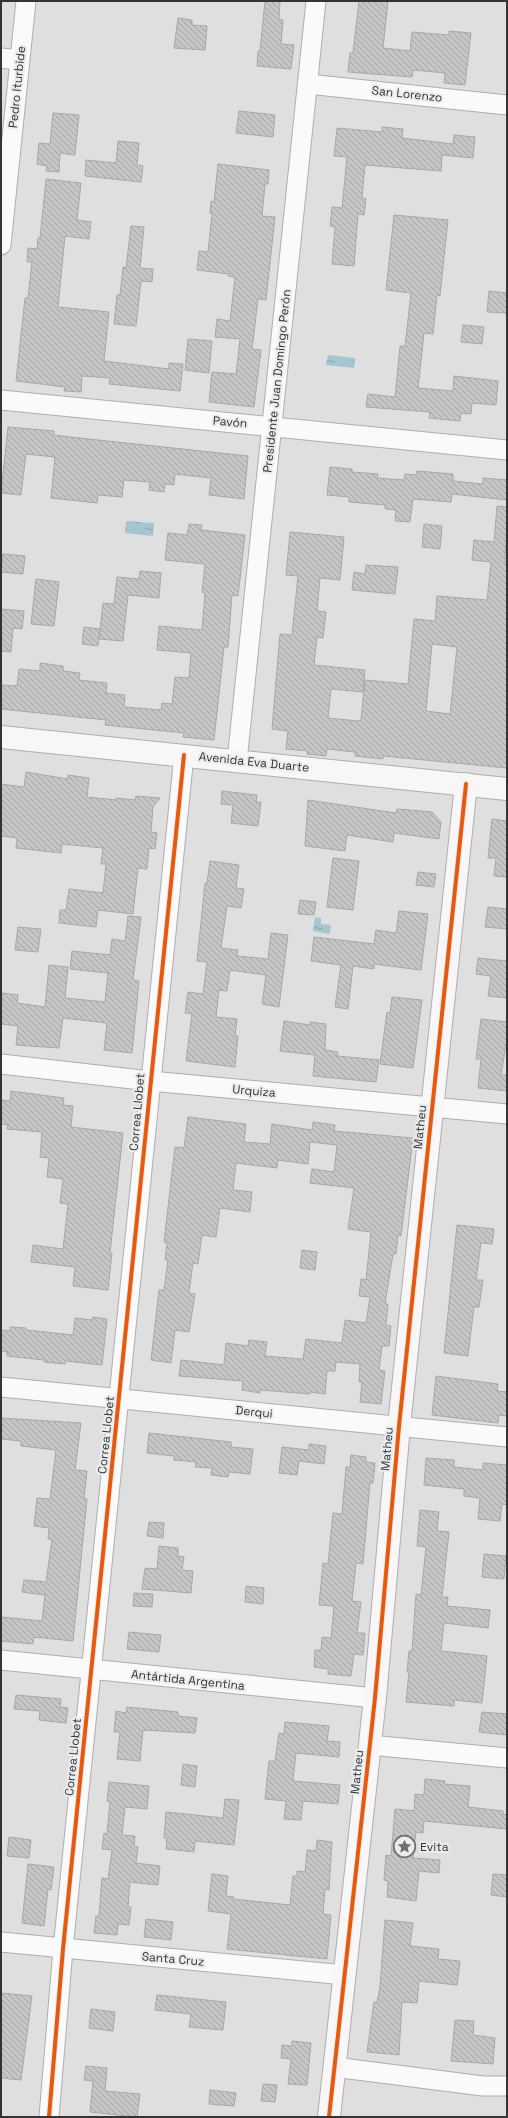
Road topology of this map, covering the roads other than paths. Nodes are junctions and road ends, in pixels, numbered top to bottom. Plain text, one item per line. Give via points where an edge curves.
1 (26, 1) edge
2 (316, 1) edge
3 (10, 59) edge
4 (308, 84) junction
5 (507, 105) edge
6 (1, 245) edge
7 (1, 400) edge
8 (272, 426) junction
9 (507, 450) edge
10 (1, 737) edge
11 (184, 755) junction
12 (237, 761) junction
13 (466, 784) junction
14 (507, 788) edge
15 (1, 1064) edge
16 (150, 1081) junction
17 (432, 1107) junction
18 (507, 1114) edge
19 (1, 1387) edge
20 (120, 1398) junction
21 (399, 1426) junction
22 (507, 1437) edge
23 (1, 1660) edge
24 (93, 1670) junction
25 (375, 1698) junction
26 (370, 1745) junction
27 (507, 1758) edge
28 (1, 1942) edge
29 (63, 1949) junction
30 (345, 1975) junction
31 (334, 2067) junction
32 (507, 2086) edge
33 (49, 2117) edge
34 (329, 2117) edge

1 - 3 street, Pedro Iturbide
2 - 4 street, Presidente Juan Domingo Perón
3 - 6 street, Pedro Iturbide
4 - 5 street, San Lorenzo
4 - 8 street, Presidente Juan Domingo Perón
7 - 8 street, Pavón
8 - 9 street, Pavón
8 - 12 street, Presidente Juan Domingo Perón
10 - 11 street, Avenida Eva Duarte
11 - 12 street, Avenida Eva Duarte
11 - 16 street, Correa Llobet
12 - 13 street, Avenida Eva Duarte
13 - 14 street, Avenida Eva Duarte
13 - 17 street, Matheu
15 - 16 street, Urquiza
16 - 17 street, Urquiza
16 - 20 street, Correa Llobet
17 - 18 street, Urquiza
17 - 21 street, Matheu
19 - 20 street, Derqui
20 - 21 street, Derqui
20 - 24 street, Correa Llobet
21 - 22 street, Derqui
21 - 25 street, Matheu
23 - 24 street, Antártida Argentina
24 - 25 street, Antártida Argentina
24 - 29 street, Correa Llobet
25 - 26 street, Matheu
26 - 27 street
26 - 30 street, Matheu
28 - 29 street, Santa Cruz
29 - 30 street, Santa Cruz
29 - 33 street, Correa Llobet
30 - 31 street, Matheu
31 - 32 street via 483,2086
31 - 34 street, Matheu

